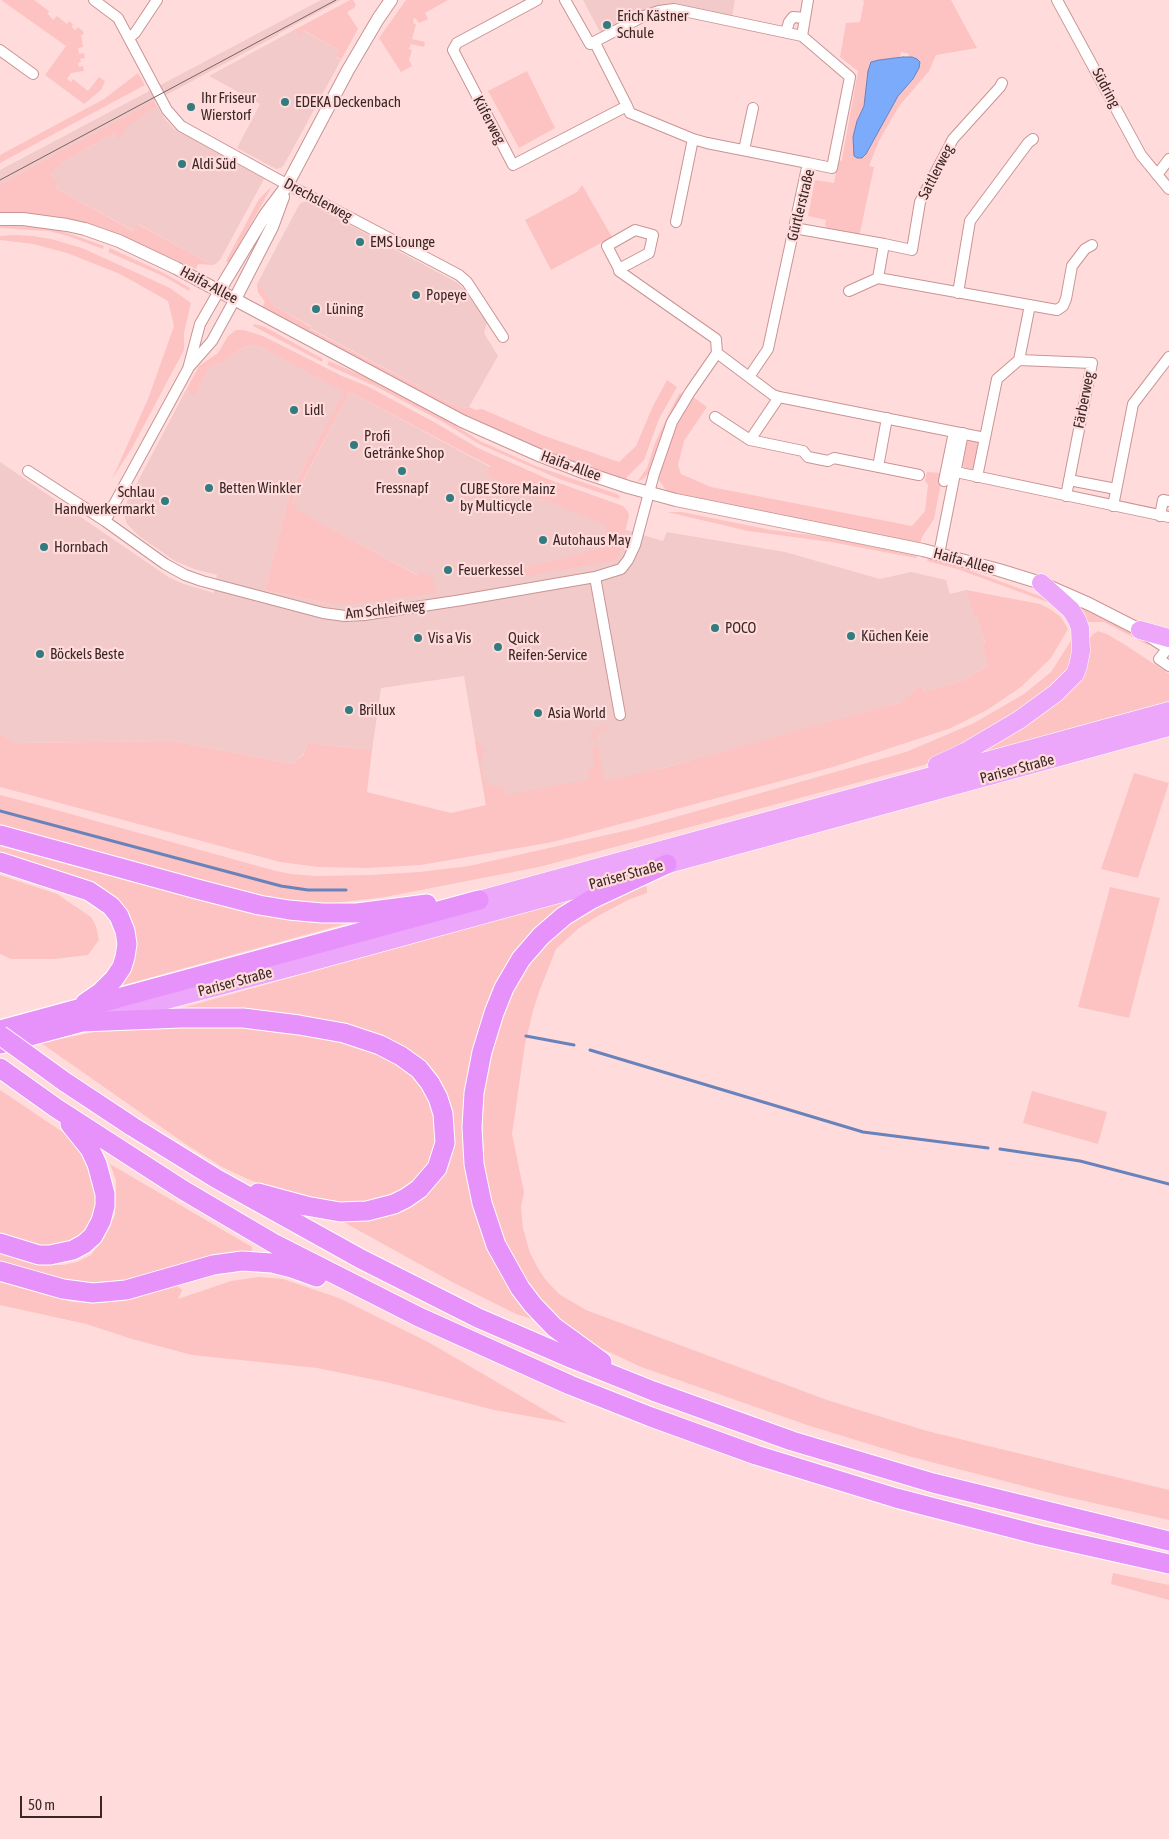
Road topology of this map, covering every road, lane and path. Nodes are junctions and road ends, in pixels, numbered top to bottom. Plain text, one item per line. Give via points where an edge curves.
1 (94, 0) edge
2 (157, 0) edge
3 (392, 0) edge
4 (537, 0) edge
5 (564, 0) edge
6 (808, 0) edge
7 (1057, 0) edge
8 (805, 18) junction
9 (786, 32) junction
10 (802, 36) junction
11 (129, 38) junction
12 (595, 43) junction
13 (0, 50) edge
14 (33, 74) dead end
15 (1002, 83) dead end
16 (627, 106) junction
17 (753, 108) dead end
18 (693, 139) junction
19 (1033, 139) dead end
20 (744, 150) junction
21 (1169, 159) edge
22 (808, 163) junction
23 (1157, 175) junction
24 (287, 186) junction
25 (1169, 189) edge
26 (0, 219) edge
27 (676, 222) dead end
28 (794, 228) junction
29 (884, 244) junction
30 (1092, 245) dead end
31 (619, 269) junction
32 (878, 278) junction
33 (219, 291) junction
34 (849, 291) dead end
35 (958, 293) junction
36 (235, 299) junction
37 (1030, 305) junction
38 (503, 337) dead end
39 (717, 353) junction
40 (1169, 357) edge
41 (1019, 360) junction
42 (188, 369) junction
43 (749, 376) junction
44 (779, 397) junction
45 (715, 417) dead end
46 (887, 418) junction
47 (959, 433) junction
48 (985, 438) junction
49 (750, 440) junction
50 (878, 467) junction
51 (28, 470) dead end
52 (919, 475) dead end
53 (977, 477) junction
54 (950, 478) junction
55 (1069, 480) junction
56 (1116, 489) junction
57 (648, 492) junction
58 (1066, 496) junction
59 (1169, 502) edge
60 (1113, 506) junction
61 (1165, 516) edge
62 (105, 521) junction
63 (939, 554) junction
64 (595, 577) junction
65 (1041, 584) junction
66 (1140, 630) joint
67 (1169, 645) edge
68 (1169, 666) edge
69 (1169, 711) edge
70 (620, 715) dead end
71 (1169, 727) edge
72 (855, 796) junction
73 (0, 835) edge
74 (0, 862) edge
75 (667, 864) junction
76 (478, 900) junction
77 (78, 1016) junction
78 (0, 1030) edge
79 (0, 1035) edge
80 (0, 1044) edge
81 (0, 1068) edge
82 (56, 1108) junction
83 (217, 1179) junction
84 (0, 1243) edge
85 (0, 1271) edge
86 (419, 1318) junction
87 (654, 1391) junction
88 (1169, 1541) edge
89 (1169, 1564) edge

1 - 11 street, Drechslerweg via 118,18
2 - 11 street
3 - 24 street via 348,70
4 - 16 street, Küferweg via 457,43 453,50 513,165
5 - 12 street via 588,42
6 - 8 street
7 - 23 street, Südring via 1141,155
8 - 9 street via 792,17
8 - 10 street
9 - 10 street, Gürtlerstraße
9 - 12 street, Gürtlerstraße via 674,10 644,16
10 - 22 street, Gürtlerstraße via 850,77 832,168
11 - 24 street, Drechslerweg via 167,110 181,126
12 - 16 street
13 - 14 street
15 - 29 street, Sattlerweg via 953,139 920,202 912,250
16 - 18 street via 630,113
17 - 20 street
18 - 20 street
18 - 27 street
19 - 35 street via 970,221
20 - 22 street
21 - 23 street
22 - 28 street, Gürtlerstraße
23 - 25 street, Südring
24 - 33 street via 265,215
24 - 36 street via 272,227
24 - 38 street, Drechslerweg via 459,275
26 - 33 street, Haifa-Allee via 23,219 85,230 119,241
28 - 29 street, Sattlerweg
28 - 43 street, Gürtlerstraße via 768,349
29 - 32 street
30 - 37 street via 1072,266 1063,306 1057,310
31 - 31 street via 606,246 635,230 653,234 649,253
31 - 39 street via 716,340
32 - 34 street
32 - 35 street
33 - 36 street, Haifa-Allee
33 - 42 street via 200,324
35 - 37 street
36 - 42 street via 212,341
36 - 57 street, Haifa-Allee via 424,402 486,432 580,471
37 - 41 street
39 - 43 street
39 - 57 street via 672,422
40 - 56 street via 1133,404
41 - 48 street via 997,379
41 - 55 street, Färberweg via 1092,363
42 - 62 street
43 - 44 street
44 - 46 street
44 - 49 street
45 - 49 street
46 - 47 street
46 - 50 street
47 - 48 street
47 - 54 street
48 - 53 street
49 - 50 street via 804,451 808,457 819,460 834,458
50 - 52 street
51 - 62 street, Am Schleifweg
53 - 54 street
53 - 58 street
54 - 63 street
55 - 56 street
55 - 58 street, Färberweg
56 - 60 street
57 - 63 street, Haifa-Allee via 739,514
57 - 64 street, Am Schleifweg via 628,560 616,572
58 - 60 street
59 - 61 street via 1163,500
60 - 61 street
62 - 64 street, Am Schleifweg via 185,575 263,598 345,616
63 - 65 street, Haifa-Allee
64 - 70 street
65 - 66 street, Haifa-Allee
65 - 72 highway via 1071,610 1080,628 1081,658 1068,682 1019,720 965,752 917,774
66 - 67 highway
67 - 68 street via 1159,659
69 - 72 highway, Pariser Straße
71 - 75 highway, Pariser Straße
72 - 76 highway, Pariser Straße
73 - 76 highway via 215,894 289,910 357,913
74 - 77 highway via 89,890 112,906 119,916 127,944 122,967
75 - 77 highway, Pariser Straße via 303,964
75 - 87 highway via 592,899 564,916 521,959 504,988 482,1052 474,1093 472,1127 474,1164 488,1226 520,1288 554,1327 577,1345
76 - 77 highway
77 - 78 highway
77 - 80 highway
77 - 83 highway via 243,1018 344,1033 401,1056 418,1069 438,1098 445,1143 437,1168 419,1189 394,1204 367,1211 327,1210 280,1200
79 - 83 highway, bridge via 116,1116
81 - 82 highway
82 - 84 highway via 80,1135 97,1164 105,1194 101,1221 84,1244 62,1254 39,1255
82 - 86 highway via 236,1221
83 - 87 highway via 361,1259 462,1310
85 - 86 highway via 63,1289 93,1293 126,1290 213,1265 242,1261 272,1263 308,1273
86 - 89 highway via 570,1385 756,1455 896,1498
87 - 88 highway via 759,1431 908,1476

